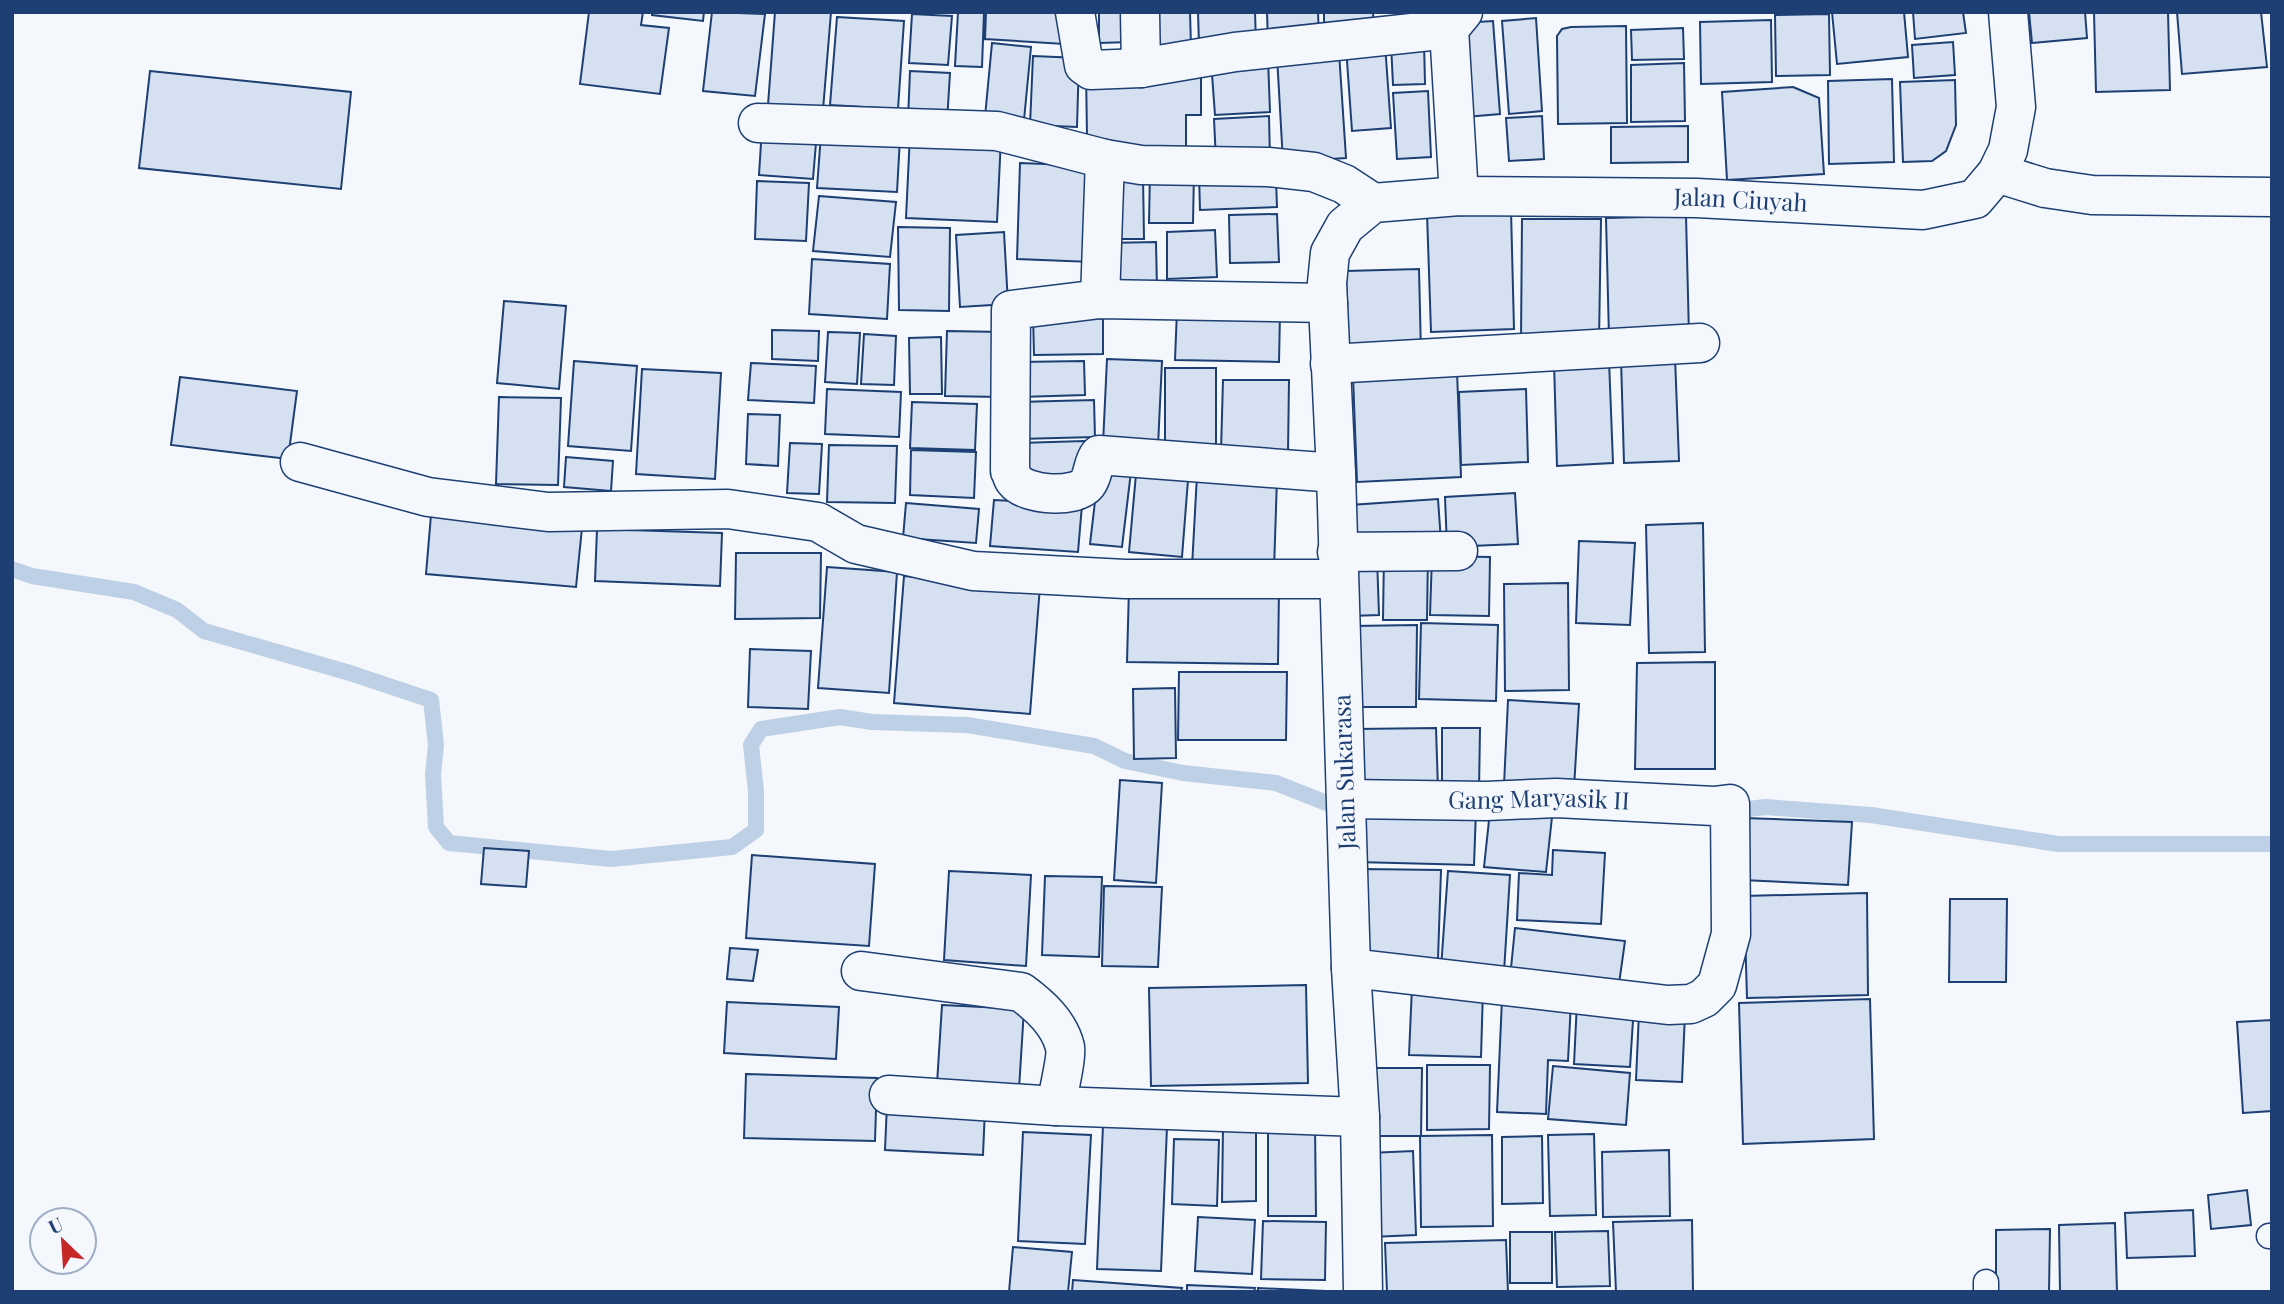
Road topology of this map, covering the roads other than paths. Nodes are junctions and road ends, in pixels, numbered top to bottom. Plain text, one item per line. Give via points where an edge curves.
1 (1075, 12) edge
2 (1139, 12) edge
3 (2008, 12) edge
4 (1456, 21) edge
5 (1141, 68) junction
6 (758, 123) dead end
7 (1105, 159) junction
8 (1997, 173) junction
9 (1458, 196) junction
10 (2272, 197) edge
11 (1373, 203) junction
12 (1100, 299) junction
13 (1328, 303) junction
14 (1700, 343) dead end
15 (1331, 364) junction
16 (300, 462) dead end
17 (1336, 473) junction
18 (1458, 551) dead end
19 (1337, 566) junction
20 (1347, 799) junction
21 (1351, 968) junction
22 (861, 971) dead end
23 (889, 1095) dead end
24 (1056, 1106) junction
25 (1360, 1117) junction
26 (1363, 1292) edge

1 - 5 street via 1084,65 1091,70
2 - 5 street
3 - 8 street, Jalan Ciuyah via 2016,107 2008,150
4 - 5 street
4 - 9 street
6 - 7 street via 997,131
7 - 11 street via 1141,165 1314,172
7 - 12 street
8 - 9 street, Jalan Ciuyah via 1975,199 1923,210 1697,198
8 - 10 street via 2045,188 2092,195
9 - 11 street, Jalan Ciuyah
11 - 13 street, Jalan Sukarasa via 1345,226 1330,253
12 - 13 street
12 - 17 street via 1011,310 1010,471 1015,482 1055,494 1077,491 1086,486 1100,454
13 - 15 street, Jalan Sukarasa
14 - 15 street
15 - 17 street, Jalan Sukarasa
16 - 19 street via 428,497 548,512 728,509 818,522 856,544 973,571 1125,579
17 - 19 street, Jalan Sukarasa
18 - 19 street
19 - 20 street, Jalan Sukarasa
20 - 21 street, Jalan Sukarasa
20 - 21 street, Gang Maryasik II via 1556,797 1730,804 1731,934 1717,985 1691,1004
21 - 25 street, Jalan Sukarasa
22 - 24 street via 1021,992 1053,1022 1066,1048
23 - 24 street
24 - 25 street
25 - 26 street, Jalan Sukarasa

